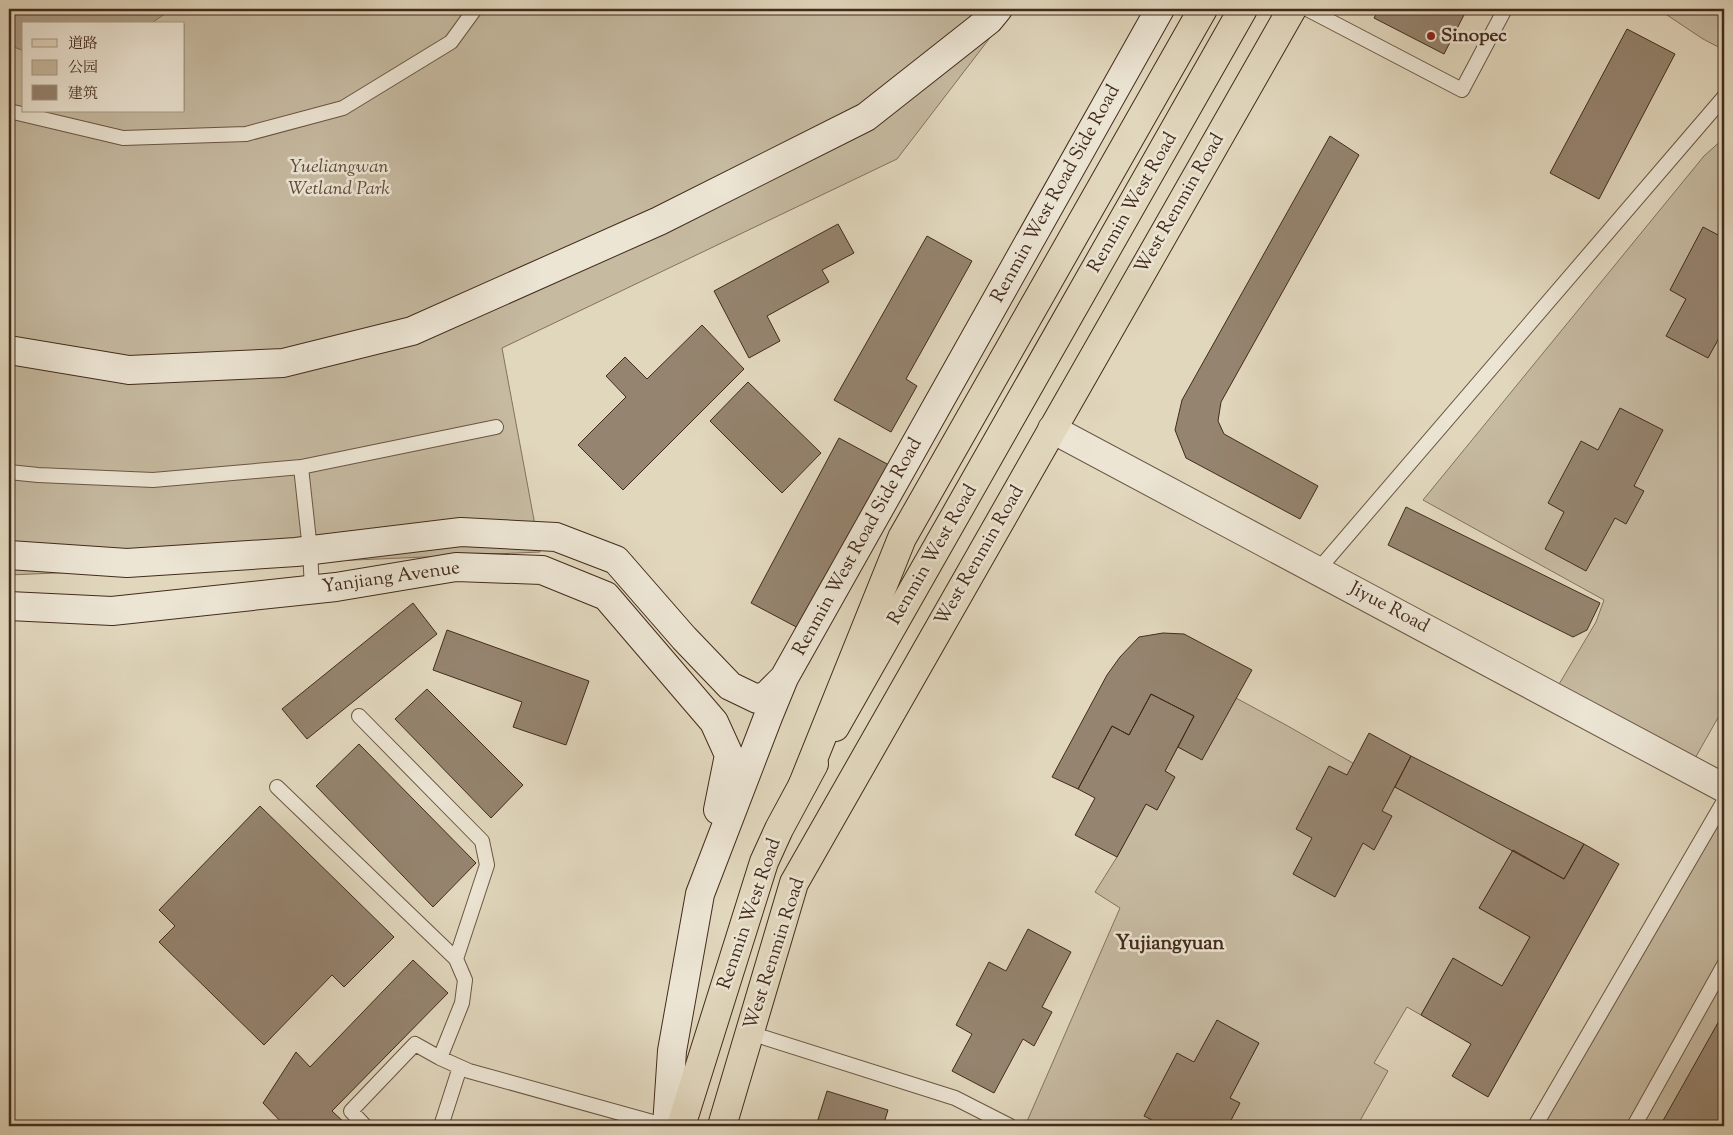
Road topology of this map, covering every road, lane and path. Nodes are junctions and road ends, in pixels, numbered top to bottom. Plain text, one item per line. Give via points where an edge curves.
1 (475, 9) edge
2 (998, 9) edge
3 (1160, 9) edge
4 (1203, 9) edge
5 (1243, 9) edge
6 (1292, 9) edge
7 (1306, 9) edge
8 (1505, 9) edge
9 (1724, 97) edge
10 (9, 111) edge
11 (9, 350) edge
12 (496, 427) dead end
13 (1052, 429) junction
14 (301, 467) junction
15 (9, 472) edge
16 (310, 550) junction
17 (9, 555) edge
18 (1318, 570) junction
19 (312, 589) junction
20 (9, 606) edge
21 (784, 678) junction
22 (359, 716) dead end
23 (803, 784) junction
24 (277, 787) dead end
25 (1724, 788) edge
26 (1724, 801) edge
27 (700, 894) junction
28 (456, 959) junction
29 (1724, 965) edge
30 (750, 1033) junction
31 (440, 1058) junction
32 (460, 1067) junction
33 (365, 1126) edge
34 (440, 1126) edge
35 (667, 1126) edge
36 (681, 1126) edge
37 (722, 1126) edge
38 (1010, 1126) edge
39 (1534, 1126) edge
40 (1634, 1126) edge

1 - 10 lane via 451,42 343,108 246,134 123,138
2 - 11 street via 989,20 866,117 659,221 412,332 283,363 129,370
3 - 21 street, Renmin West Road Side Road
4 - 23 main road via 902,538
5 - 23 main road, Renmin West Road
6 - 13 main road, West Renmin Road
7 - 8 lane via 1462,90
9 - 18 lane
12 - 14 lane
13 - 18 street, Jiyue Road
13 - 30 main road, West Renmin Road via 794,883
14 - 15 lane via 153,480
14 - 16 lane
16 - 17 street, Yanjiang Avenue via 127,563
16 - 19 lane
16 - 21 street, Yanjiang Avenue via 461,532 556,537 616,560 730,686 757,699 767,695
18 - 25 street, Jiyue Road
19 - 20 street, Yanjiang Avenue via 112,611
19 - 27 street, Yanjiang Avenue via 456,567 542,570 606,596 714,722 729,755
21 - 27 street, Renmin West Road Side Road
22 - 28 lane via 482,841 487,864
23 - 36 main road, Renmin West Road via 764,862
24 - 28 lane
26 - 39 lane
27 - 35 street, Renmin West Road Side Road via 672,1051
28 - 31 lane via 464,980 462,1003
29 - 40 lane
30 - 37 main road, West Renmin Road
30 - 38 lane via 955,1098
31 - 32 lane
31 - 33 lane via 415,1044 351,1111
32 - 34 lane
32 - 35 lane

